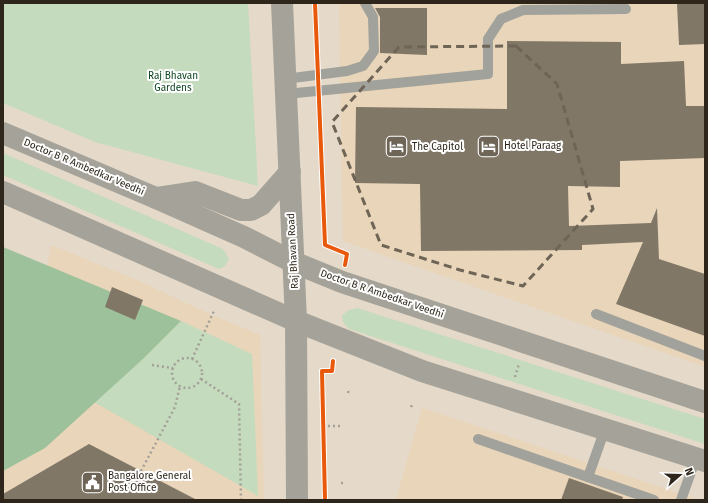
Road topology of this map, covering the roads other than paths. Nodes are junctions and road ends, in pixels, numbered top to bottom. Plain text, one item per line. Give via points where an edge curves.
1 (282, 3) edge
2 (365, 3) edge
3 (626, 9) dead end
4 (286, 86) junction
5 (3, 133) edge
6 (290, 172) junction
7 (3, 192) edge
8 (156, 198) junction
9 (294, 262) junction
10 (596, 314) dead end
11 (296, 321) junction
12 (705, 356) edge
13 (705, 402) edge
14 (605, 429) junction
15 (478, 439) dead end
16 (700, 459) edge
17 (588, 477) junction
18 (297, 500) edge
19 (654, 500) edge
20 (681, 500) edge

1 - 4 main road, Raj Bhavan Road
2 - 4 lane via 373,17 374,51 363,66
3 - 4 lane via 523,10 501,19 488,40 488,74
4 - 6 main road, Raj Bhavan Road
5 - 8 main road, Doctor B R Ambedkar Veedhi
6 - 8 main road via 261,205 251,210 241,210 195,192
6 - 9 main road, Raj Bhavan Road
7 - 11 main road
8 - 9 main road, Doctor B R Ambedkar Veedhi
9 - 11 main road, Raj Bhavan Road
9 - 13 main road, Doctor B R Ambedkar Veedhi via 342,282
10 - 12 lane
11 - 14 main road via 422,371
11 - 18 main road, Raj Bhavan Road
14 - 16 main road
14 - 17 lane
15 - 17 lane
16 - 20 lane
17 - 19 lane

